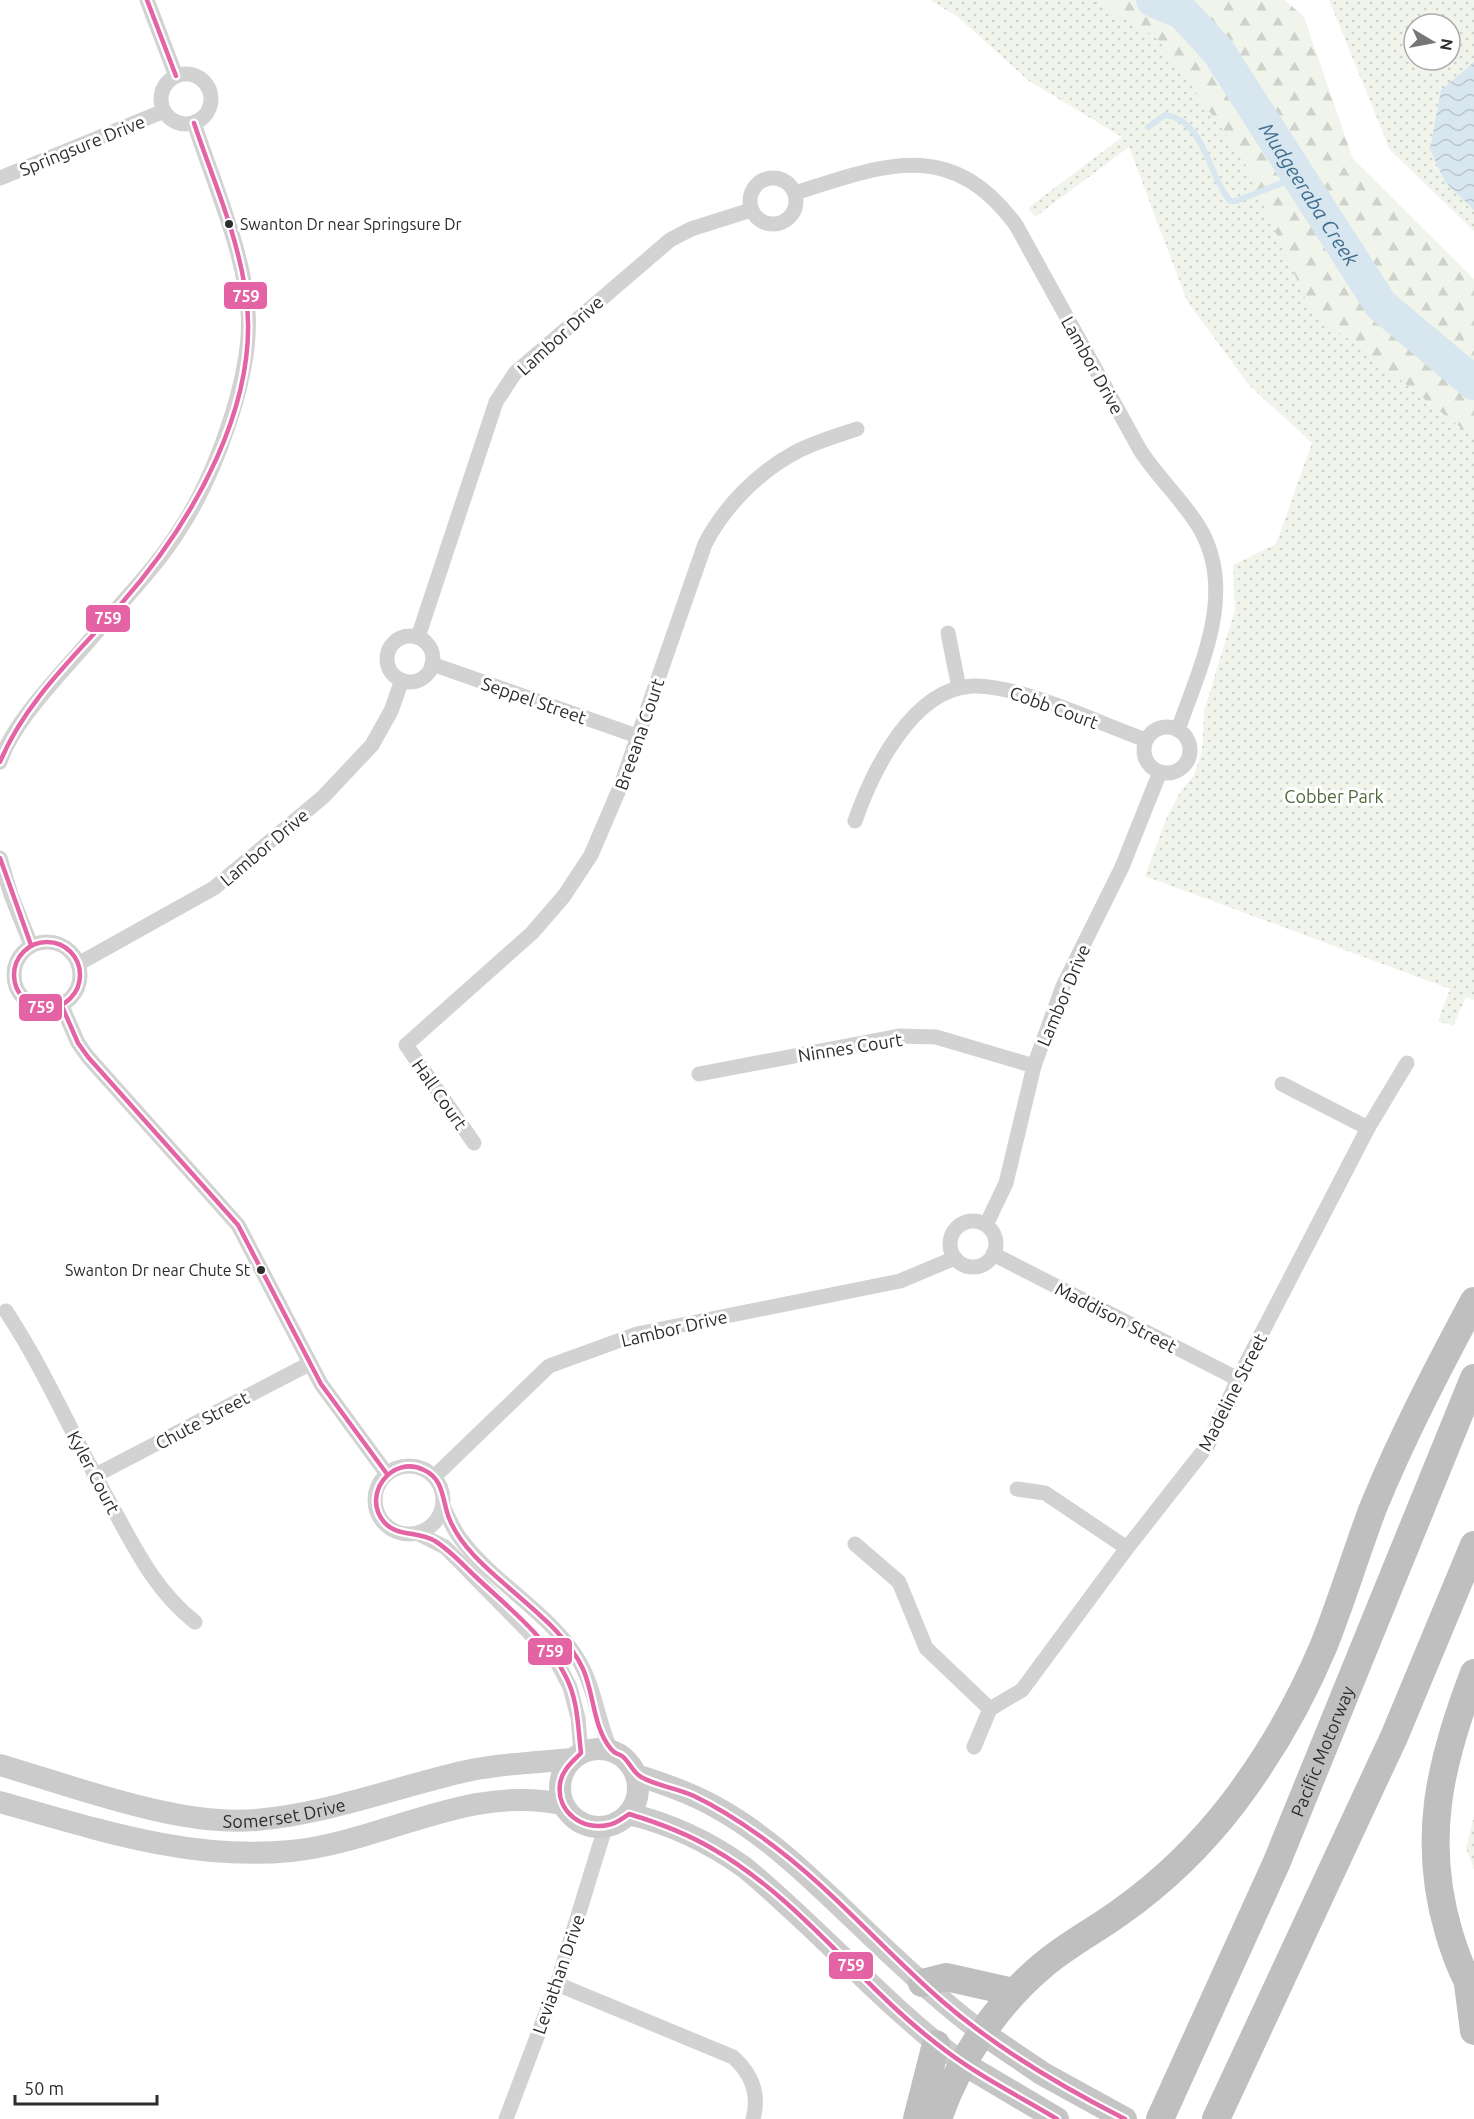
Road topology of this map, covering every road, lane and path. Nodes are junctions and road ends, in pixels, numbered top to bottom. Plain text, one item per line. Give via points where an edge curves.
1 (147, 0) edge
2 (176, 76) junction
3 (164, 111) junction
4 (194, 123) junction
5 (0, 178) edge
6 (795, 193) junction
7 (751, 210) junction
8 (857, 429) dead end
9 (948, 633) dead end
10 (418, 637) junction
11 (432, 664) junction
12 (402, 680) junction
13 (959, 688) junction
14 (1178, 730) junction
15 (637, 736) junction
16 (1146, 741) junction
17 (0, 760) edge
18 (1160, 772) junction
19 (855, 821) dead end
20 (0, 858) edge
21 (32, 945) junction
22 (78, 964) junction
23 (61, 1004) junction
24 (406, 1045) joint
25 (1407, 1063) dead end
26 (1034, 1066) junction
27 (699, 1074) dead end
28 (1282, 1084) dead end
29 (1368, 1128) junction
30 (474, 1143) dead end
31 (986, 1225) junction
32 (993, 1254) junction
33 (955, 1258) junction
34 (1474, 1301) edge
35 (6, 1311) dead end
36 (309, 1364) junction
37 (1474, 1378) edge
38 (1238, 1379) junction
39 (387, 1474) junction
40 (94, 1476) junction
41 (434, 1477) junction
42 (1017, 1489) dead end
43 (442, 1506) junction
44 (417, 1533) junction
45 (855, 1545) dead end
46 (1474, 1545) edge
47 (1127, 1548) junction
48 (195, 1622) dead end
49 (1474, 1673) edge
50 (990, 1709) junction
51 (974, 1747) dead end
52 (611, 1750) junction
53 (576, 1756) junction
54 (0, 1765) edge
55 (636, 1775) junction
56 (0, 1802) edge
57 (562, 1804) junction
58 (629, 1814) junction
59 (606, 1828) junction
60 (922, 1983) junction
61 (557, 1984) junction
62 (1471, 1988) edge
63 (1013, 1992) junction
64 (1474, 2031) edge
65 (984, 2034) junction
66 (936, 2044) junction
67 (964, 2064) junction
68 (506, 2119) edge
69 (753, 2119) edge
70 (917, 2119) edge
71 (938, 2119) edge
72 (1057, 2119) edge
73 (1125, 2119) edge
74 (1160, 2119) edge
75 (1215, 2119) edge

1 - 2 street
2 - 3 street via 164,87
2 - 4 street via 191,74 209,88 209,111
3 - 4 street via 175,122
3 - 5 street, Springsure Drive
4 - 17 street via 246,293 247,347 236,397 203,488 179,532 21,724
6 - 7 street via 794,213 781,224 761,222
6 - 7 street via 781,179 763,180 753,189
6 - 14 street, Lambor Drive via 889,165 934,166 980,187 1016,225 1140,450 1156,475 1189,511 1210,552 1215,579 1213,626
7 - 10 street, Lambor Drive via 691,229 670,240 515,373 496,402
8 - 15 street, Breeana Court via 795,452 724,513 705,544
9 - 13 street
10 - 11 street via 430,647
10 - 12 street via 397,639 388,650 387,665
11 - 12 street via 422,678
11 - 15 street, Seppel Street
12 - 22 street, Lambor Drive via 391,711 372,745 323,797 214,888
13 - 16 street, Cobb Court via 983,686 1015,692
13 - 19 street, Cobb Court via 933,701 904,726 871,781
14 - 16 street via 1160,728
14 - 18 street via 1189,741 1189,757 1174,772
15 - 24 street, Breeana Court via 602,833 564,896 512,952
16 - 18 street via 1148,763
18 - 26 street, Lambor Drive via 1122,867 1063,986
20 - 21 street
21 - 22 street via 50,941 63,945
21 - 23 street via 17,961 17,988 31,1003 50,1008
22 - 23 street via 80,979 76,990
23 - 36 street via 88,1057 238,1225
24 - 30 street, Hall Court
25 - 29 street, Madeline Street
26 - 27 street, Ninnes Court via 936,1037 899,1036
26 - 31 street, Lambor Drive via 1006,1183
28 - 29 street
29 - 38 street, Madeline Street
31 - 32 street via 995,1238
31 - 33 street via 965,1222 954,1231 950,1245
32 - 33 street via 988,1262 970,1267
32 - 38 street, Maddison Street
33 - 41 street, Lambor Drive via 900,1281 637,1334 549,1366
34 - 63 highway via 1374,1508 1322,1648 1283,1728 1259,1766 1234,1802 1173,1869 1119,1913 1041,1966
35 - 40 street, Kyler Court via 33,1353
36 - 39 street
36 - 40 street, Chute Street
37 - 74 highway, Pacific Motorway via 1276,1864
38 - 47 street, Madeline Street via 1208,1446
39 - 41 street via 398,1467 411,1466
39 - 44 street via 376,1493 379,1515 395,1531
40 - 48 street, Kyler Court via 150,1575 172,1604
41 - 43 street via 442,1490
42 - 47 street via 1044,1493
43 - 44 street via 434,1523
43 - 52 street via 460,1538 576,1655 586,1672
44 - 53 street via 445,1547 556,1660 570,1687 578,1718
45 - 50 street via 899,1582 926,1648
46 - 75 highway via 1394,1737
47 - 50 street, Madeline Street via 1022,1690
49 - 62 highway via 1440,1778 1434,1842 1442,1908
50 - 51 street
52 - 53 main road, Somerset Drive via 595,1749
52 - 55 main road via 623,1757
53 - 54 main road, Somerset Drive via 452,1774 325,1811 255,1820 177,1814
53 - 57 main road via 564,1769 559,1783
55 - 58 main road via 638,1795
55 - 60 main road via 713,1805 762,1837 799,1866
56 - 57 main road, Somerset Drive via 160,1845 252,1854 293,1851 461,1807 507,1799
57 - 59 main road via 578,1822
58 - 59 main road
58 - 66 main road via 662,1822 744,1867
59 - 61 street, Leviathan Drive
60 - 63 highway via 946,1977
60 - 65 main road
61 - 68 street, Leviathan Drive
61 - 69 street via 733,2057 754,2086
62 - 64 highway
63 - 65 highway
65 - 67 highway
65 - 73 main road via 1026,2064
66 - 67 main road
66 - 70 highway
67 - 71 highway
67 - 72 main road

